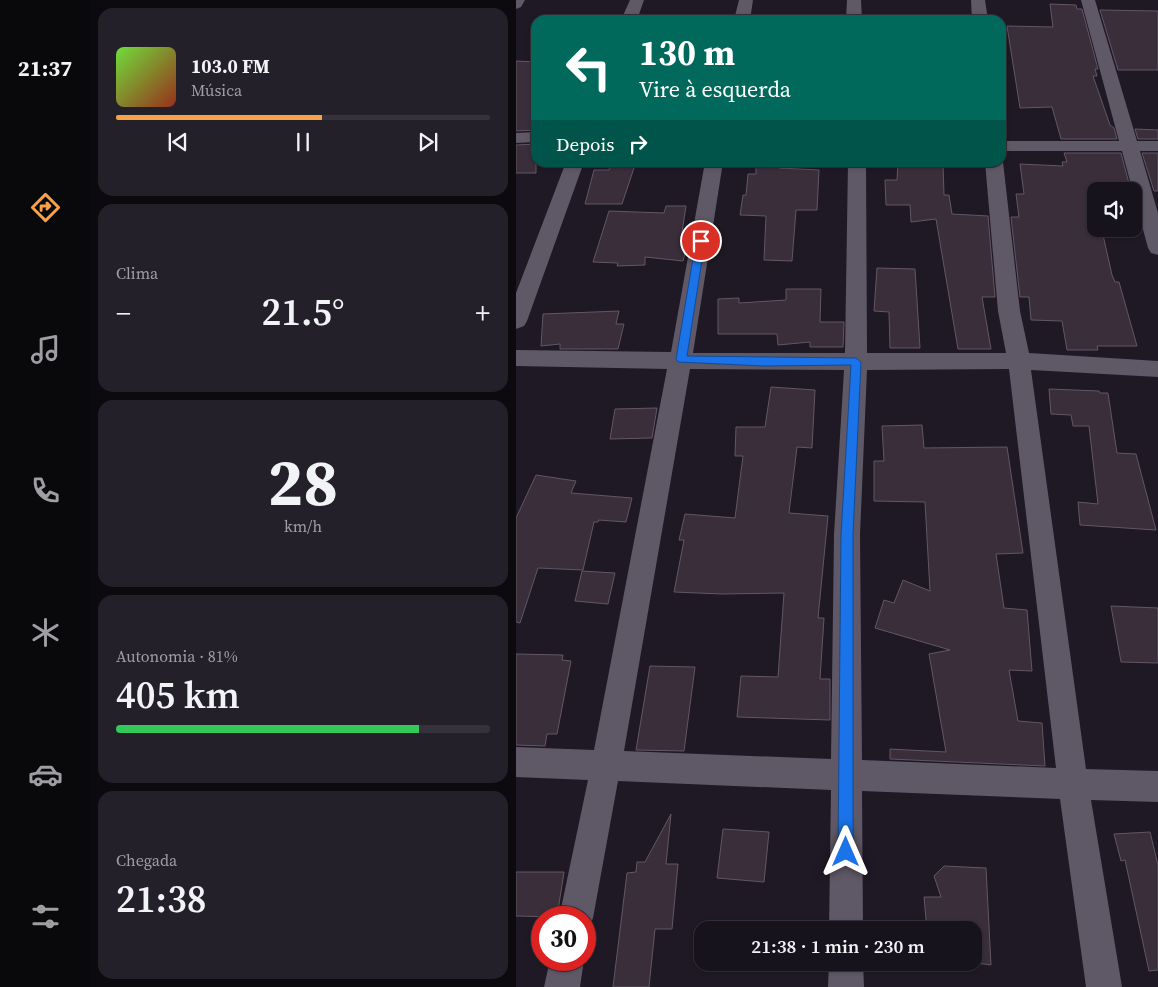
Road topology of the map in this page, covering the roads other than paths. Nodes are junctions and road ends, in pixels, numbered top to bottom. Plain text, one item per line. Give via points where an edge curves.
1 (518, 0) edge
2 (637, 0) edge
3 (746, 0) edge
4 (854, 0) edge
5 (978, 0) edge
6 (1088, 0) edge
7 (516, 4) edge
8 (631, 15) edge
9 (743, 15) edge
10 (854, 15) edge
11 (980, 15) edge
12 (531, 137) edge
13 (516, 138) edge
14 (1006, 146) edge
15 (1130, 146) junction
16 (1158, 146) edge
17 (573, 167) edge
18 (713, 167) edge
19 (857, 167) edge
20 (995, 167) edge
21 (1158, 248) edge
22 (516, 320) edge
23 (516, 358) edge
24 (682, 359) junction
25 (1019, 361) junction
26 (856, 362) junction
27 (1158, 369) edge
28 (516, 762) edge
29 (606, 765) junction
30 (845, 774) junction
31 (1073, 784) junction
32 (1158, 787) edge
33 (578, 906) edge
34 (846, 921) edge
35 (565, 971) edge
36 (846, 971) edge
37 (562, 987) edge
38 (846, 987) edge
39 (1104, 987) edge

1 - 7 street
2 - 8 street
3 - 9 street
4 - 10 street
5 - 11 street
6 - 15 street
12 - 13 street
14 - 15 street
15 - 16 street
15 - 21 street
17 - 22 street
18 - 24 street
19 - 26 street
20 - 25 street via 1009,311
23 - 24 street
24 - 26 street
24 - 29 street
25 - 26 street
25 - 27 street
25 - 31 street
26 - 30 street via 847,535
28 - 29 street
29 - 30 street
29 - 33 street
30 - 31 street
30 - 34 street
31 - 32 street
31 - 39 street
35 - 37 street
36 - 38 street

